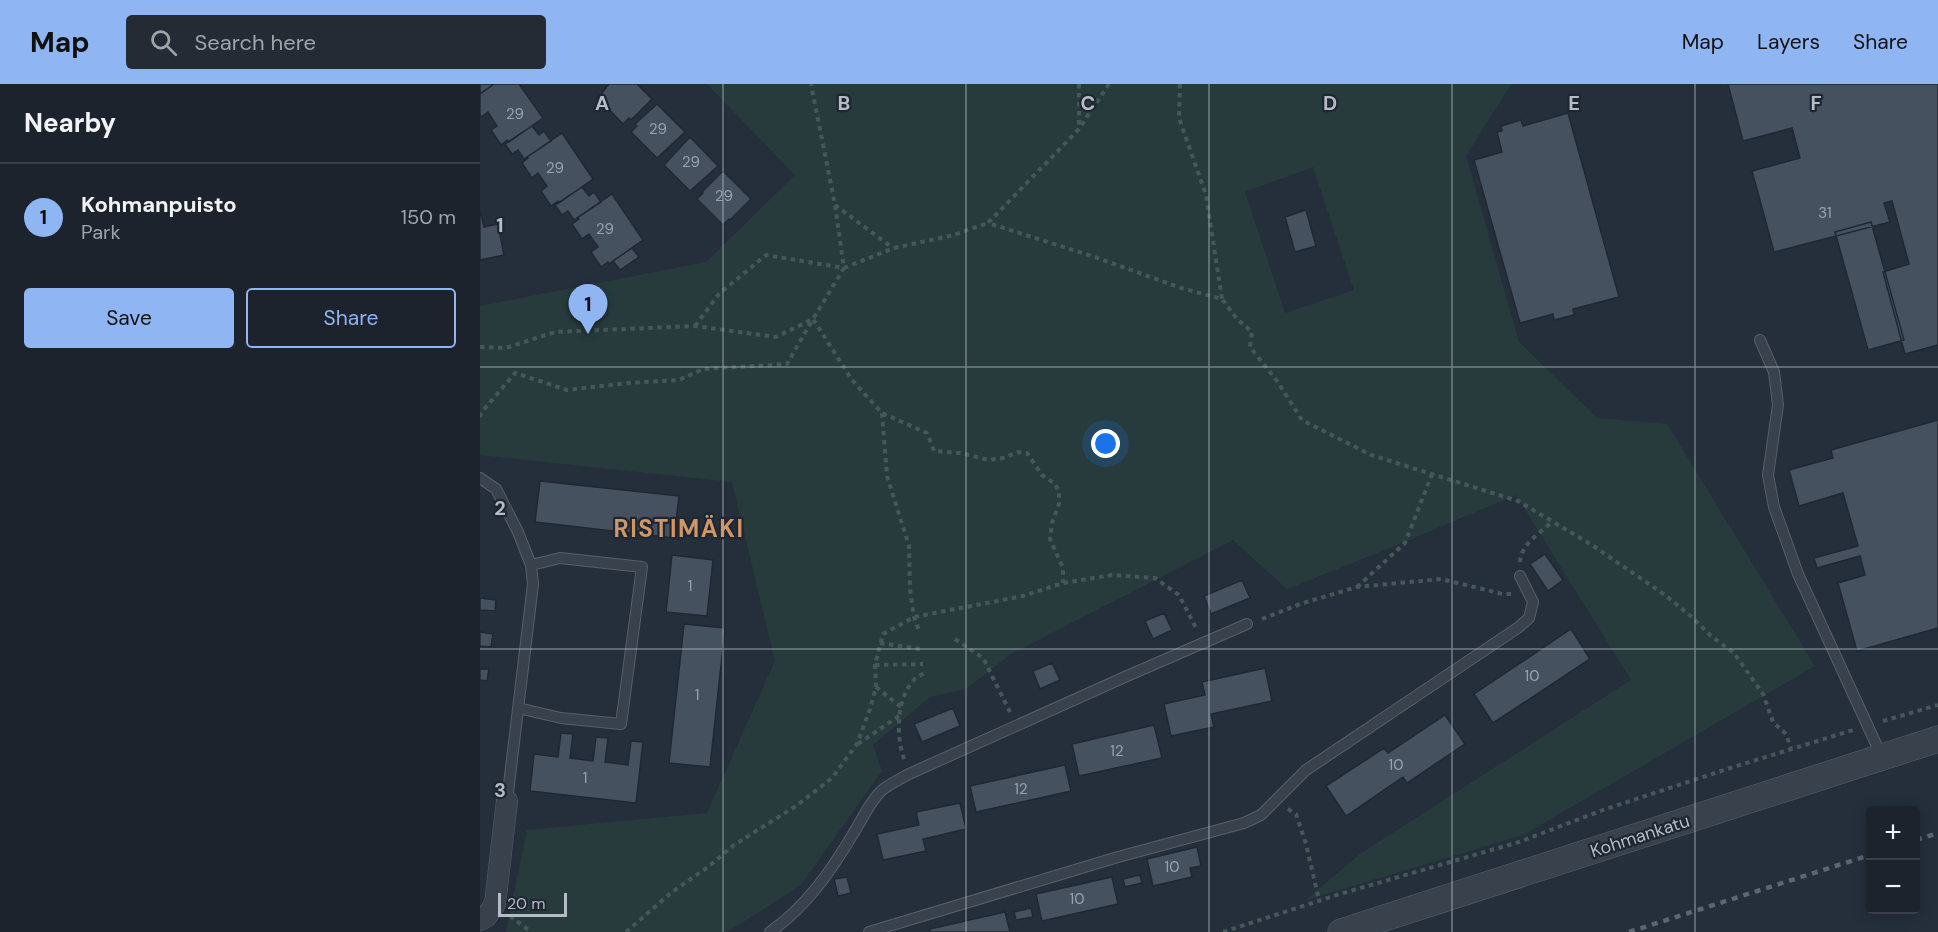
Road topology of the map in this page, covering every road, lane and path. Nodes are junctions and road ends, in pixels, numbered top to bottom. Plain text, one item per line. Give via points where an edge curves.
1 (811, 84) edge
2 (1079, 84) edge
3 (1109, 84) edge
4 (1180, 84) edge
5 (1079, 129) junction
6 (835, 205) junction
7 (988, 223) junction
8 (894, 248) junction
9 (844, 268) junction
10 (1222, 299) junction
11 (813, 319) junction
12 (695, 326) junction
13 (1760, 340) dead end
14 (480, 347) edge
15 (882, 413) junction
16 (480, 417) edge
17 (1432, 474) junction
18 (480, 478) edge
19 (1552, 522) junction
20 (1526, 546) dead end
21 (531, 565) junction
22 (1520, 576) dead end
23 (1064, 583) junction
24 (1357, 587) junction
25 (1503, 594) dead end
26 (914, 617) junction
27 (1248, 624) joint
28 (920, 633) dead end
29 (954, 639) dead end
30 (880, 643) junction
31 (1204, 643) junction
32 (920, 650) dead end
33 (923, 664) dead end
34 (875, 665) junction
35 (925, 673) dead end
36 (876, 687) junction
37 (1938, 705) edge
38 (902, 707) junction
39 (518, 708) junction
40 (899, 715) junction
41 (1869, 725) junction
42 (1017, 726) junction
43 (1938, 739) edge
44 (857, 744) junction
45 (1791, 749) junction
46 (1883, 757) junction
47 (909, 774) junction
48 (507, 801) joint
49 (1276, 801) junction
50 (1319, 900) junction
51 (480, 920) edge
52 (626, 932) edge
53 (770, 932) edge
54 (869, 932) edge
55 (1223, 932) edge
56 (1341, 932) edge

1 - 6 path
2 - 5 path
3 - 5 path
4 - 10 path via 1179,118 1206,195
5 - 7 path
6 - 8 path
6 - 9 path
7 - 8 path
7 - 10 path
8 - 9 path
9 - 11 path
9 - 12 path via 766,255 719,294
10 - 17 path via 1252,332 1250,347 1302,420 1371,455
11 - 12 path via 776,337
11 - 15 path via 852,380
11 - 16 path via 787,364 703,369 679,380 567,390 515,373
12 - 14 path via 555,332 506,348
13 - 41 lane via 1774,372 1778,405 1768,475 1774,507 1798,574
15 - 23 path via 927,433 934,451 989,460 1027,453 1059,491 1050,539 1063,568
15 - 26 path via 887,476 909,546 909,589
17 - 19 path via 1518,501
17 - 24 path via 1405,543
18 - 21 lane via 496,489
19 - 20 path
19 - 45 path via 1665,595 1734,653 1763,694 1773,722 1786,734
21 - 39 lane via 533,584
21 - 39 lane via 560,558 642,567 621,724 561,718
22 - 49 lane via 1533,602 1529,618 1306,770
23 - 26 path via 1023,596
23 - 31 path via 1112,575 1155,578 1179,594
24 - 25 path via 1441,579
24 - 27 path
26 - 28 path
26 - 30 path via 883,634
27 - 31 lane
29 - 42 path via 983,658
30 - 32 path
30 - 34 path
31 - 42 lane
33 - 34 path
34 - 36 path
35 - 38 path via 914,680
36 - 38 path
36 - 44 path
37 - 41 path
38 - 40 path
39 - 48 lane
40 - 44 path
40 - 47 path via 900,748
41 - 45 path
41 - 46 lane
42 - 47 lane
43 - 46 street, Kohmankatu
44 - 52 path via 832,778 734,845
45 - 50 path via 1614,806 1519,842
46 - 56 street, Kohmankatu
47 - 53 lane via 881,791 831,870 810,896
48 - 51 street via 495,904
49 - 50 path via 1296,814
49 - 54 lane via 1261,815 1244,823
50 - 55 path

